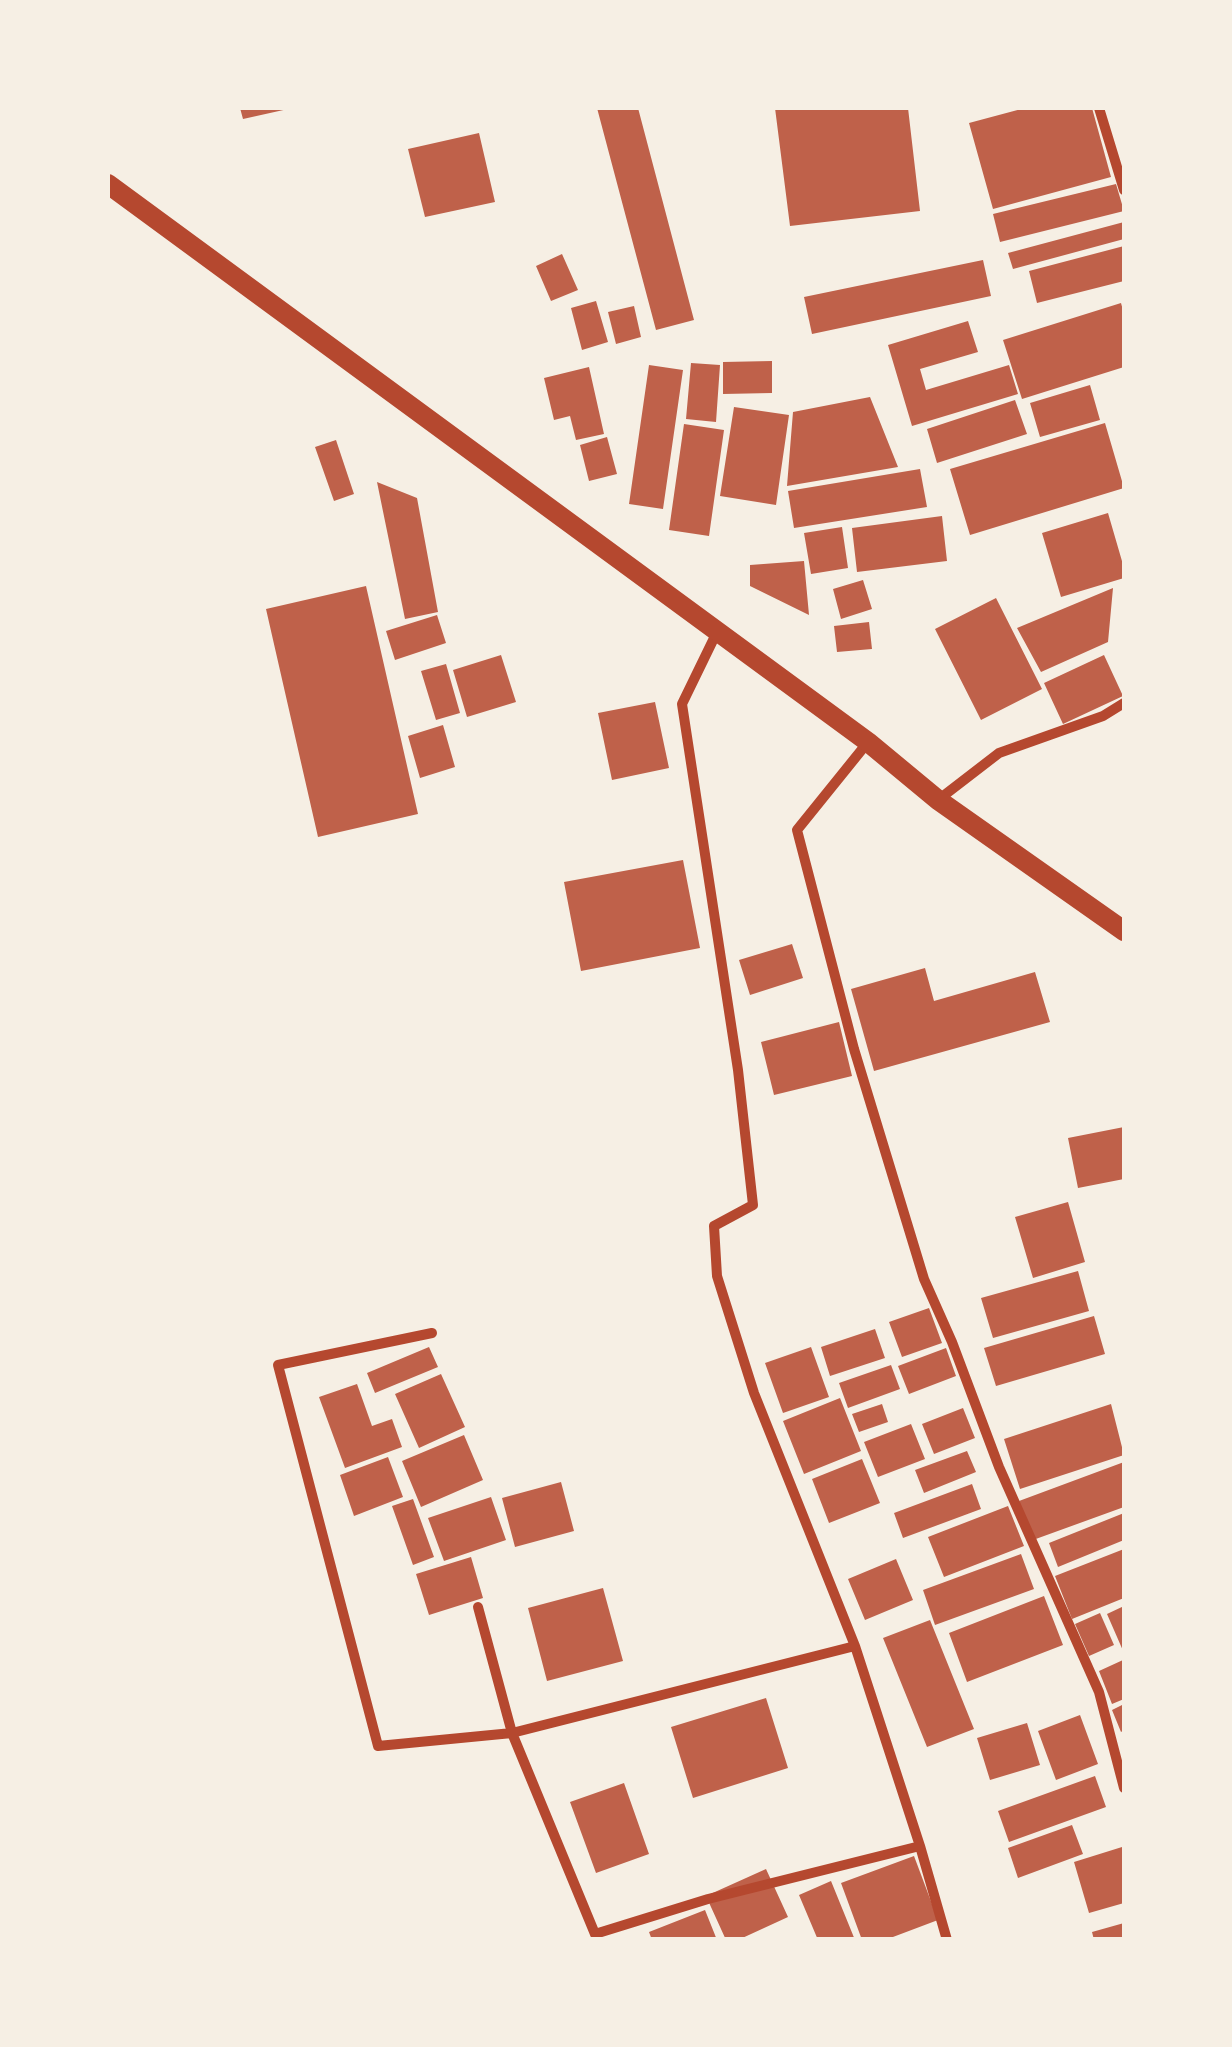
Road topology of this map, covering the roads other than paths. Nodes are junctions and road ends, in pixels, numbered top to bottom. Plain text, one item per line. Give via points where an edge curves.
1 (1099, 108) edge
2 (108, 184) edge
3 (1124, 190) edge
4 (717, 631) junction
5 (1124, 703) edge
6 (868, 742) junction
7 (938, 800) junction
8 (1124, 931) edge
9 (432, 1333) dead end
10 (478, 1607) dead end
11 (856, 1646) junction
12 (512, 1733) junction
13 (1124, 1788) edge
14 (920, 1846) junction
15 (946, 1940) edge

1 - 3 street
2 - 4 main road
4 - 6 main road
4 - 11 street via 682,704 753,1204 714,1226 717,1276 754,1393
5 - 7 street via 999,753
6 - 7 main road
6 - 13 street via 797,830 924,1279 1099,1692
7 - 8 main road
9 - 12 street via 278,1365 378,1746
10 - 12 street
11 - 12 street
11 - 14 street
12 - 14 street via 595,1934
14 - 15 street

